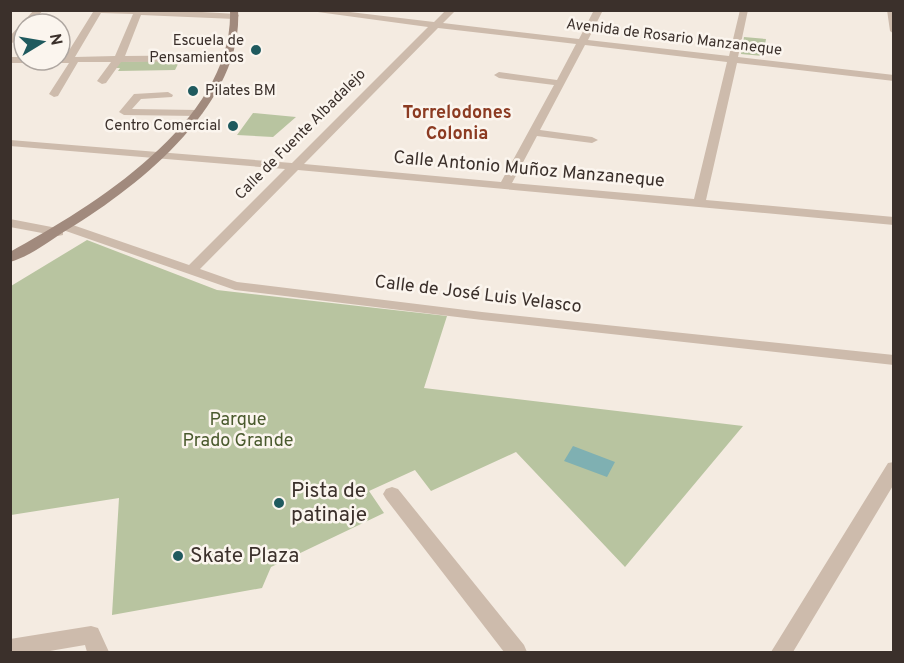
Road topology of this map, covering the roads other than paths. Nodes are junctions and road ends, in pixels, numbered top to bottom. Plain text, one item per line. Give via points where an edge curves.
1 (308, 10) edge
2 (452, 10) edge
3 (599, 10) edge
4 (744, 10) edge
5 (891, 10) edge
6 (97, 11) edge
7 (138, 12) junction
8 (234, 13) edge
9 (437, 26) junction
10 (894, 30) edge
11 (582, 42) junction
12 (228, 58) junction
13 (72, 60) joint
14 (117, 60) junction
15 (732, 60) junction
16 (66, 72) edge
17 (499, 75) dead end
18 (894, 78) edge
19 (102, 81) dead end
20 (559, 83) junction
21 (54, 94) dead end
22 (168, 95) dead end
23 (198, 113) junction
24 (533, 132) junction
25 (592, 140) dead end
26 (10, 143) edge
27 (162, 156) junction
28 (294, 166) junction
29 (505, 185) junction
30 (699, 203) junction
31 (894, 221) edge
32 (10, 223) edge
33 (63, 230) junction
34 (10, 258) edge
35 (191, 271) junction
36 (894, 360) edge
37 (894, 468) edge
38 (392, 494) dead end
39 (10, 649) edge
40 (98, 652) edge
41 (516, 652) edge
42 (782, 652) edge

1 - 9 street, Avenida de Rosario Manzaneque
2 - 9 street, Calle de Fuente Albadalejo
3 - 11 street
4 - 15 street
5 - 10 street
6 - 7 street
6 - 13 street
7 - 8 street
7 - 14 street
8 - 12 main road via 235,37
9 - 11 street, Avenida de Rosario Manzaneque
9 - 28 street, Calle de Fuente Albadalejo
11 - 15 street, Avenida de Rosario Manzaneque
11 - 20 street
12 - 14 street
12 - 23 main road
13 - 14 street
14 - 19 street
15 - 18 street, Avenida de Rosario Manzaneque
15 - 30 street
16 - 21 street
17 - 20 street
20 - 24 street
22 - 23 street via 138,96 124,112
23 - 27 main road
24 - 25 street
24 - 29 street
26 - 27 street, Calle Antonio Muñoz Manzaneque
27 - 28 street, Calle Antonio Muñoz Manzaneque
27 - 33 main road
28 - 29 street, Calle Antonio Muñoz Manzaneque
28 - 35 street, Calle de Fuente Albadalejo
29 - 30 street, Calle Antonio Muñoz Manzaneque
30 - 31 street, Calle Antonio Muñoz Manzaneque
32 - 33 street, Calle de José Luis Velasco
33 - 34 main road
33 - 35 street, Calle de José Luis Velasco
35 - 36 street, Calle de José Luis Velasco via 235,286
37 - 42 street
38 - 41 street
39 - 40 street via 91,635

